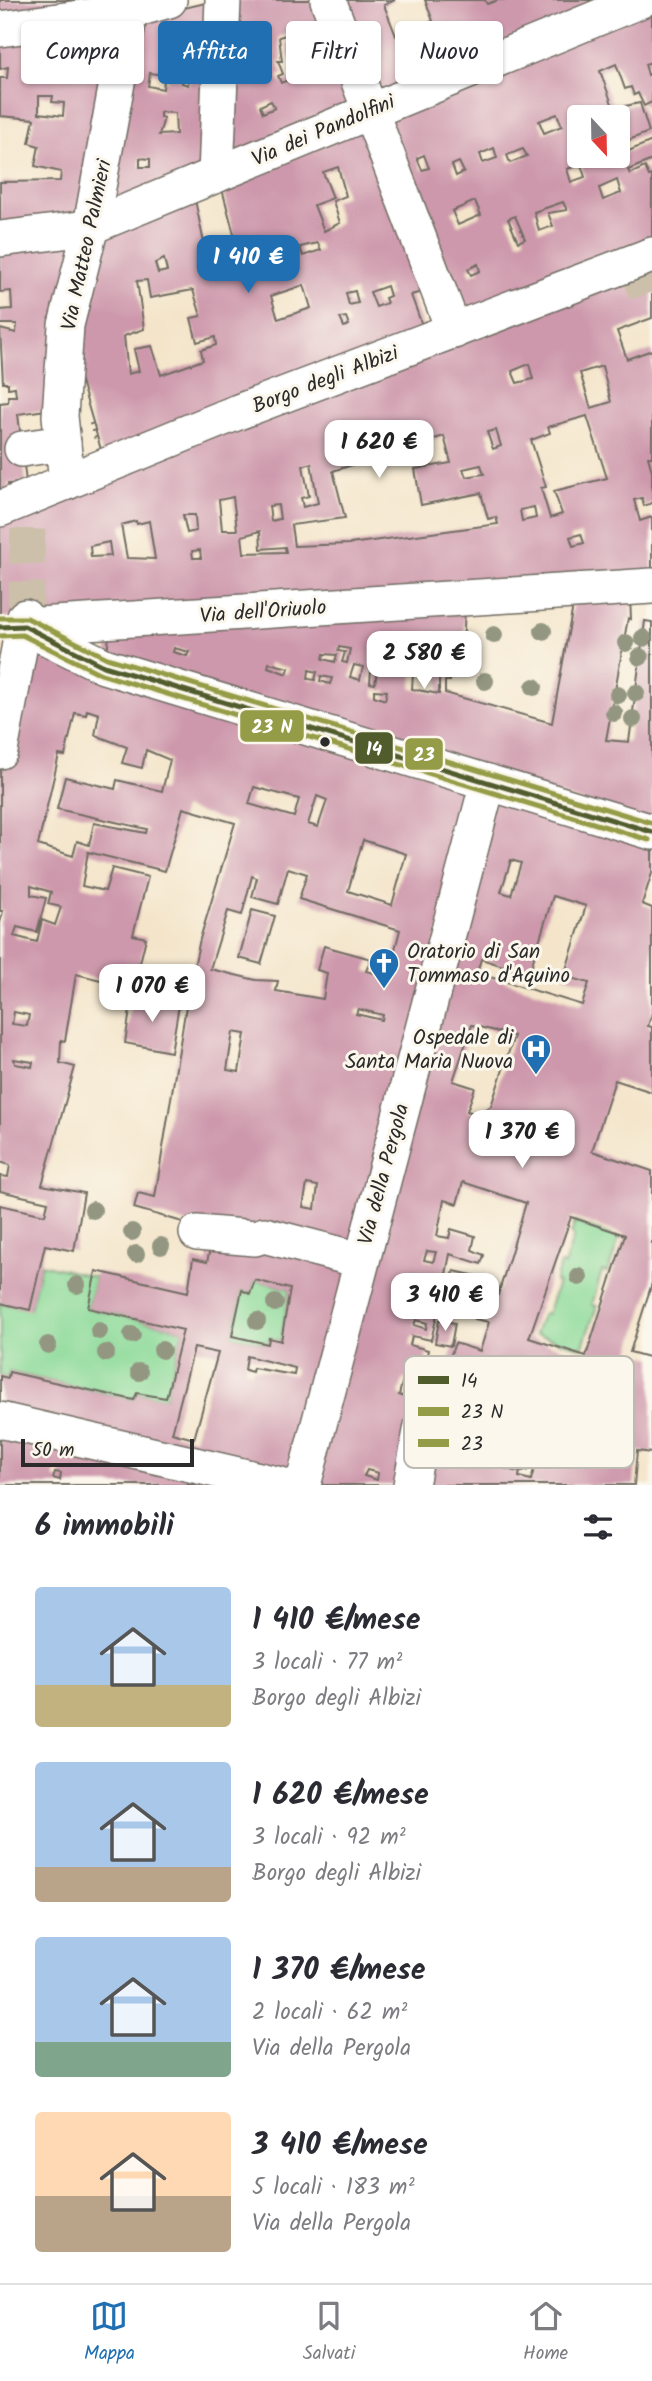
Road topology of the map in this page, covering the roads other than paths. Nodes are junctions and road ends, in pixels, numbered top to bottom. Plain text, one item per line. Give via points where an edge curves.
1 (169, 0) edge
2 (223, 0) edge
3 (328, 0) edge
4 (641, 0) edge
5 (131, 5) edge
6 (0, 29) edge
7 (369, 111) junction
8 (216, 175) junction
9 (91, 226) junction
10 (0, 239) edge
11 (652, 255) edge
12 (454, 331) junction
13 (63, 443) junction
14 (22, 449) dead end
15 (67, 482) junction
16 (0, 509) edge
17 (652, 586) edge
18 (17, 623) edge
19 (0, 751) edge
20 (488, 782) junction
21 (652, 832) edge
22 (197, 1233) dead end
23 (360, 1260) junction
24 (0, 1420) edge
25 (281, 1485) edge
26 (303, 1485) edge

1 - 5 street
2 - 8 street
3 - 7 street
4 - 7 street, Via dei Pandolfini
5 - 6 street
5 - 9 street, Via Matteo Palmieri
7 - 8 street, Via dei Pandolfini
7 - 12 street
8 - 9 street, Via dei Pandolfini
9 - 10 street, Via dei Pandolfini
9 - 13 street, Via Matteo Palmieri via 66,325 60,416
11 - 12 street, Borgo degli Albizi
12 - 15 street, Borgo degli Albizi
13 - 14 street
13 - 15 street, Via Matteo Palmieri
15 - 16 street, Borgo degli Albizi
17 - 18 street, Via dell'Oriuolo
18 - 19 street
18 - 20 street via 104,666
20 - 21 street
20 - 23 street, Via della Pergola
22 - 23 street via 264,1235
23 - 26 street, Via della Pergola
24 - 25 street

